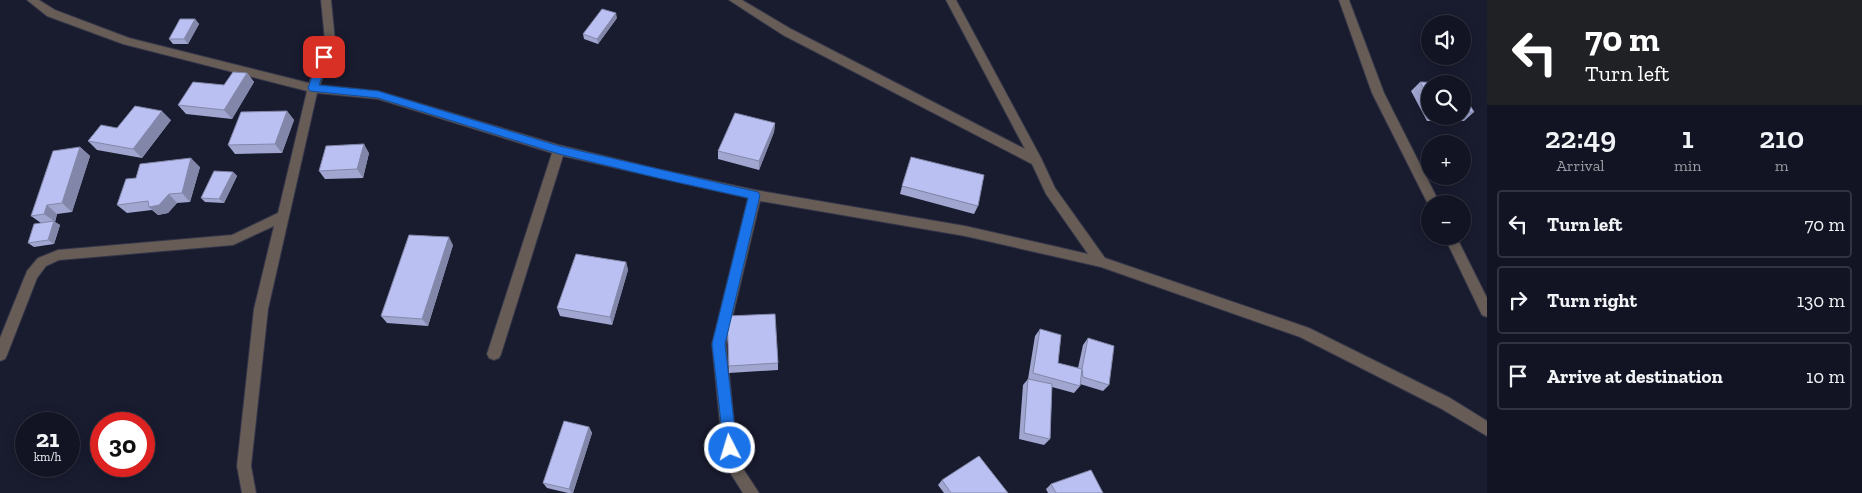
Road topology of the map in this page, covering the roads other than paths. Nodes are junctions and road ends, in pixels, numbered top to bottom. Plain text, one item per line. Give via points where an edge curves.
1 (32, 0) edge
2 (326, 0) edge
3 (734, 0) edge
4 (951, 0) edge
5 (1344, 0) edge
6 (313, 88) junction
7 (559, 150) junction
8 (1037, 161) junction
9 (754, 195) junction
10 (1429, 195) edge
11 (283, 216) junction
12 (1454, 245) edge
13 (1100, 262) junction
14 (1487, 311) edge
15 (494, 354) dead end
16 (0, 355) edge
17 (1487, 430) edge
18 (249, 493) edge
19 (752, 493) edge

1 - 6 street via 51,14 127,41
2 - 6 street via 330,41
3 - 8 street via 787,32
4 - 8 street
5 - 10 street via 1378,93
6 - 7 street via 378,94
6 - 11 street
7 - 9 street
7 - 15 street
8 - 13 street via 1050,191
9 - 13 street via 965,231
9 - 19 street via 718,344 731,463
11 - 16 street via 233,240 58,255 42,262 32,274
11 - 18 street via 261,309 244,466
12 - 14 street
13 - 17 street via 1304,332 1445,403

